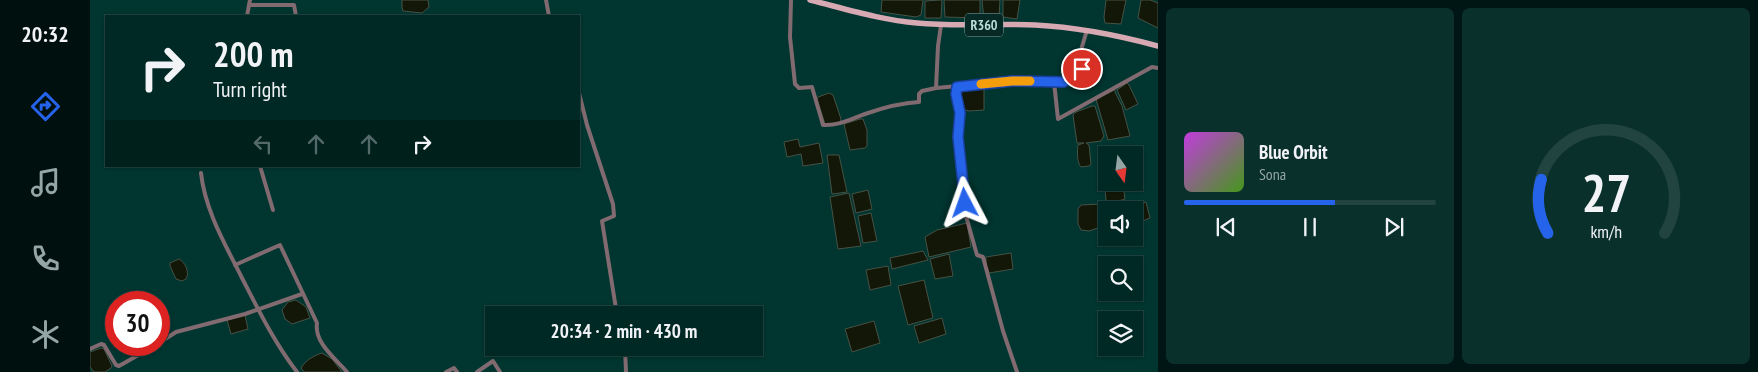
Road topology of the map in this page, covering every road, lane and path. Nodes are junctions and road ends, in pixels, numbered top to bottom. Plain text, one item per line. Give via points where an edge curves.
1 (546, 0) edge
2 (791, 0) edge
3 (810, 0) edge
4 (249, 2) edge
5 (247, 15) edge
6 (296, 15) edge
7 (549, 15) edge
8 (941, 25) junction
9 (1087, 30) junction
10 (1158, 46) edge
11 (1158, 68) edge
12 (1054, 82) junction
13 (957, 87) junction
14 (936, 88) junction
15 (580, 97) edge
16 (260, 167) edge
17 (201, 174) dead end
18 (273, 210) dead end
19 (235, 265) junction
20 (302, 294) junction
21 (616, 306) edge
22 (258, 309) junction
23 (170, 336) edge
24 (105, 347) edge
25 (90, 349) edge
26 (111, 356) edge
27 (136, 356) edge
28 (625, 356) edge
29 (297, 372) edge
30 (347, 372) edge
31 (446, 372) edge
32 (457, 372) edge
33 (477, 372) edge
34 (500, 372) edge
35 (626, 372) edge
36 (1017, 372) edge

1 - 7 street
2 - 14 street via 790,37 795,84 800,88 812,88 823,126 904,102 918,102 922,91
3 - 8 main road, R360 via 878,17
4 - 5 street
4 - 6 street via 294,5
8 - 9 main road, R360 via 1033,25
8 - 14 street
9 - 10 main road, R360
9 - 12 street via 1082,69 1064,82
11 - 12 street via 1152,68 1058,119
12 - 13 street via 1012,81
13 - 14 street
13 - 36 street via 966,216 973,246 977,255 982,257
15 - 21 street via 613,204 614,216 602,222
16 - 18 street
17 - 19 street via 204,195
19 - 20 street via 280,246
19 - 22 street
20 - 22 street
20 - 30 street via 328,353
22 - 23 street
22 - 29 street via 276,343
24 - 25 street via 101,344
26 - 27 street via 119,366
28 - 35 street
31 - 32 street via 454,368
33 - 34 street via 493,361

